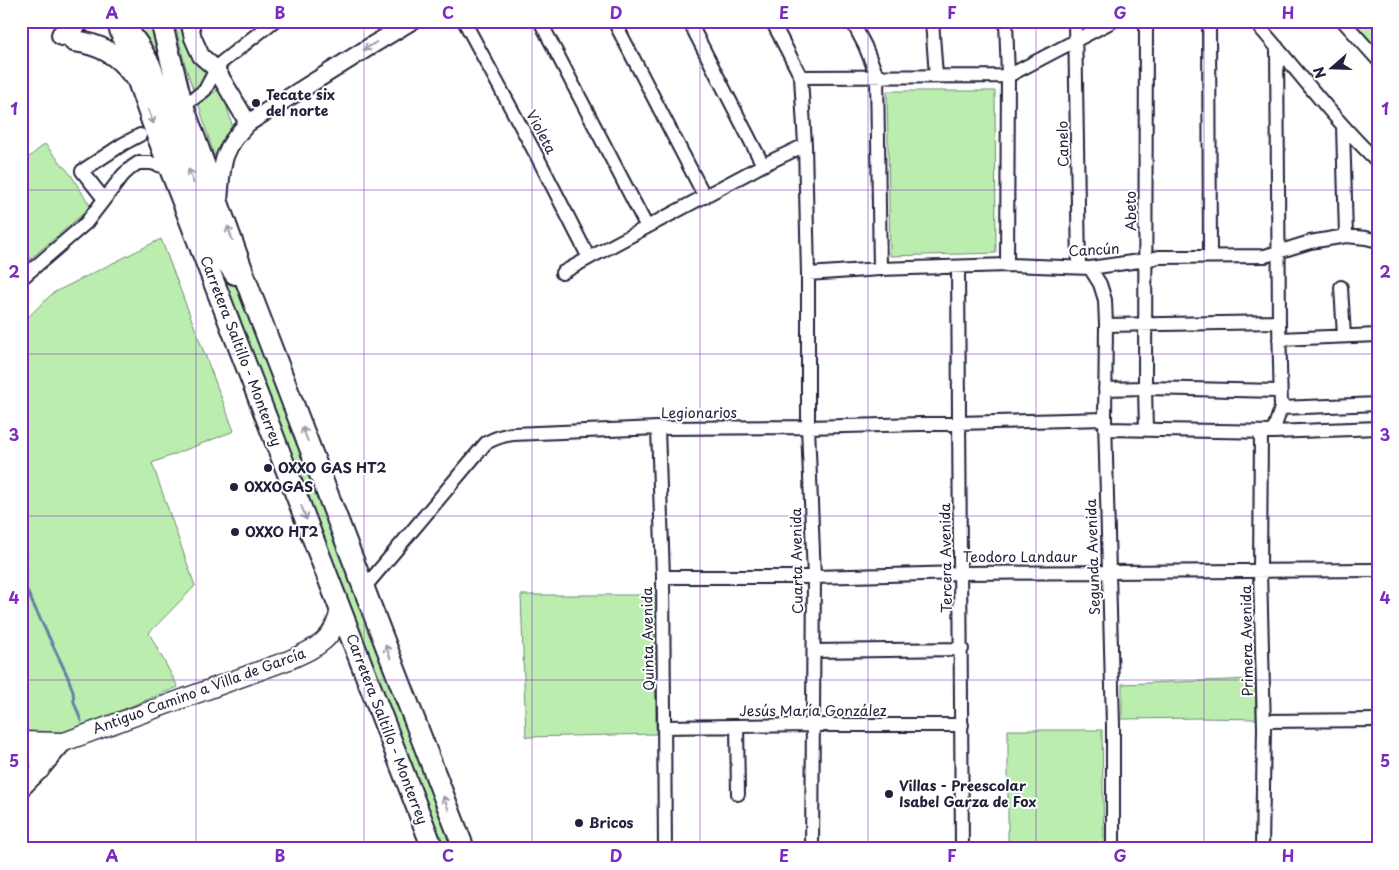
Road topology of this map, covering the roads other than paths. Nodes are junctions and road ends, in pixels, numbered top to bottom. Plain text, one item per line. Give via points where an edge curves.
1 (80, 21) edge
2 (117, 21) edge
3 (121, 21) edge
4 (161, 21) edge
5 (189, 21) edge
6 (274, 21) edge
7 (412, 21) edge
8 (464, 21) edge
9 (540, 21) edge
10 (614, 21) edge
11 (689, 21) edge
12 (772, 21) edge
13 (852, 21) edge
14 (1006, 21) edge
15 (1075, 21) edge
16 (1113, 21) edge
17 (1146, 21) edge
18 (1210, 21) edge
19 (1254, 21) edge
20 (1343, 21) edge
21 (931, 23) edge
22 (1076, 41) junction
23 (1277, 47) junction
24 (1378, 60) edge
25 (216, 69) junction
26 (877, 76) junction
27 (936, 76) junction
28 (1008, 76) junction
29 (801, 77) junction
30 (138, 81) junction
31 (193, 99) dead end
32 (248, 123) junction
33 (1342, 126) junction
34 (140, 135) dead end
35 (805, 145) junction
36 (1378, 162) edge
37 (763, 164) junction
38 (172, 173) junction
39 (706, 196) junction
40 (104, 199) junction
41 (219, 203) junction
42 (647, 227) junction
43 (1346, 236) junction
44 (1378, 241) edge
45 (1279, 253) junction
46 (1210, 256) junction
47 (589, 258) junction
48 (1146, 260) junction
49 (1007, 265) junction
50 (958, 267) junction
51 (1084, 267) junction
52 (880, 269) junction
53 (562, 273) dead end
54 (808, 274) junction
55 (21, 279) edge
56 (1341, 287) dead end
57 (252, 297) junction
58 (1279, 322) junction
59 (1146, 323) junction
60 (1106, 325) junction
61 (1378, 335) edge
62 (1344, 336) junction
63 (1279, 339) junction
64 (1145, 388) junction
65 (1105, 389) junction
66 (1280, 391) junction
67 (1378, 404) edge
68 (1281, 408) junction
69 (959, 424) junction
70 (1105, 424) junction
71 (658, 428) junction
72 (808, 428) junction
73 (1378, 428) edge
74 (1146, 430) junction
75 (1267, 432) junction
76 (1378, 570) edge
77 (1260, 571) junction
78 (961, 572) junction
79 (1109, 572) junction
80 (814, 576) junction
81 (663, 577) junction
82 (364, 588) junction
83 (340, 607) junction
84 (962, 649) junction
85 (814, 651) junction
86 (1264, 720) junction
87 (1378, 720) edge
88 (813, 725) junction
89 (962, 725) junction
90 (737, 726) junction
91 (664, 727) junction
92 (23, 741) edge
93 (64, 742) junction
94 (40, 770) junction
95 (21, 789) edge
96 (738, 794) dead end
97 (433, 849) edge
98 (464, 849) edge
99 (665, 849) edge
100 (812, 849) edge
101 (962, 849) edge
102 (1113, 849) edge
103 (1262, 849) edge

1 - 30 main road via 68,38 109,52
2 - 30 main road, Carretera Saltillo - Monterrey
57 -> 3 main road via 228,264 211,230 150,65
4 - 41 main road, Carretera Saltillo - Monterrey via 181,100
5 - 25 street via 196,48
6 - 25 street
7 -> 32 street
8 - 47 street, Violeta
9 - 42 street
10 - 39 street
11 - 37 street
12 - 29 street
13 - 26 street
14 - 28 street
15 - 22 street, Canelo
16 - 22 street
17 - 48 street, Abeto
18 - 46 street
19 - 23 street
20 - 24 street
21 - 27 street
22 - 28 street
22 - 51 street, Canelo
23 - 33 street
23 - 45 street
25 - 31 street via 205,90
25 - 32 street
26 - 27 street
26 - 29 street
26 - 52 street
27 - 28 street
28 - 49 street
29 - 35 street, Cuarta Avenida
30 -> 38 main road, Carretera Saltillo - Monterrey
32 - 41 street via 227,150
33 - 36 street
33 - 43 street
34 - 40 street via 82,170
35 - 37 street
35 - 54 street, Cuarta Avenida
37 - 39 street
38 - 40 street via 156,164 138,163 123,175
38 -> 83 main road, Carretera Saltillo - Monterrey
39 - 42 street
40 - 55 street via 79,230
57 -> 41 main road, Carretera Saltillo - Monterrey
42 - 47 street
43 - 44 street, Cancún
43 - 45 street, Cancún via 1310,242
45 - 46 street, Cancún
45 - 58 street
46 - 48 street, Cancún
47 - 53 street
48 - 51 street, Cancún
48 - 59 street, Abeto
49 - 50 street, Cancún
49 - 51 street, Cancún
50 - 52 street, Cancún
50 - 69 street, Tercera Avenida
51 - 60 street, Segunda Avenida via 1100,284 1105,300
52 - 54 street, Cancún
54 - 72 street, Cuarta Avenida
56 - 62 street
82 -> 57 main road, Carretera Saltillo - Monterrey
58 - 59 street
58 - 63 street
59 - 60 street
59 - 64 street, Abeto
60 - 65 street, Segunda Avenida
61 - 62 street
62 - 63 street
63 - 66 street
64 - 65 street
64 - 66 street
64 - 74 street, Abeto
65 - 70 street, Segunda Avenida
66 - 68 street
67 - 68 street
68 - 75 street, Primera Avenida
69 - 70 street, Legionarios
69 - 72 street, Legionarios
69 - 78 street, Tercera Avenida
70 - 74 street, Legionarios
70 - 79 street, Segunda Avenida
71 - 72 street, Legionarios
71 - 81 street, Quinta Avenida
71 - 82 street, Legionarios via 513,434 494,438 486,443
72 - 80 street, Cuarta Avenida
73 - 75 street, Legionarios
74 - 75 street, Legionarios
75 - 77 street, Primera Avenida
76 - 77 street, Teodoro Landaur
77 - 79 street, Teodoro Landaur
77 - 86 street, Primera Avenida
78 - 79 street, Teodoro Landaur
78 - 80 street, Teodoro Landaur
78 - 84 street, Tercera Avenida
79 - 102 street, Segunda Avenida
80 - 81 street, Teodoro Landaur
80 - 85 street, Cuarta Avenida
81 - 91 street, Quinta Avenida
98 -> 82 main road, Carretera Saltillo - Monterrey
83 - 93 main road, Antiguo Camino a Villa de García via 337,621 328,636 308,651
83 - 97 main road, Carretera Saltillo - Monterrey
84 - 85 street
84 - 89 street, Tercera Avenida
85 - 88 street, Cuarta Avenida
86 - 87 street
86 - 103 street, Primera Avenida
88 - 89 street, Jesús María González
88 - 90 street, Jesús María González
88 - 100 street, Cuarta Avenida
89 - 101 street, Tercera Avenida
90 - 91 street, Jesús María González
90 - 96 street
91 - 99 street, Quinta Avenida
92 - 93 main road
92 - 94 main road via 39,755
93 - 94 street
94 - 95 street

